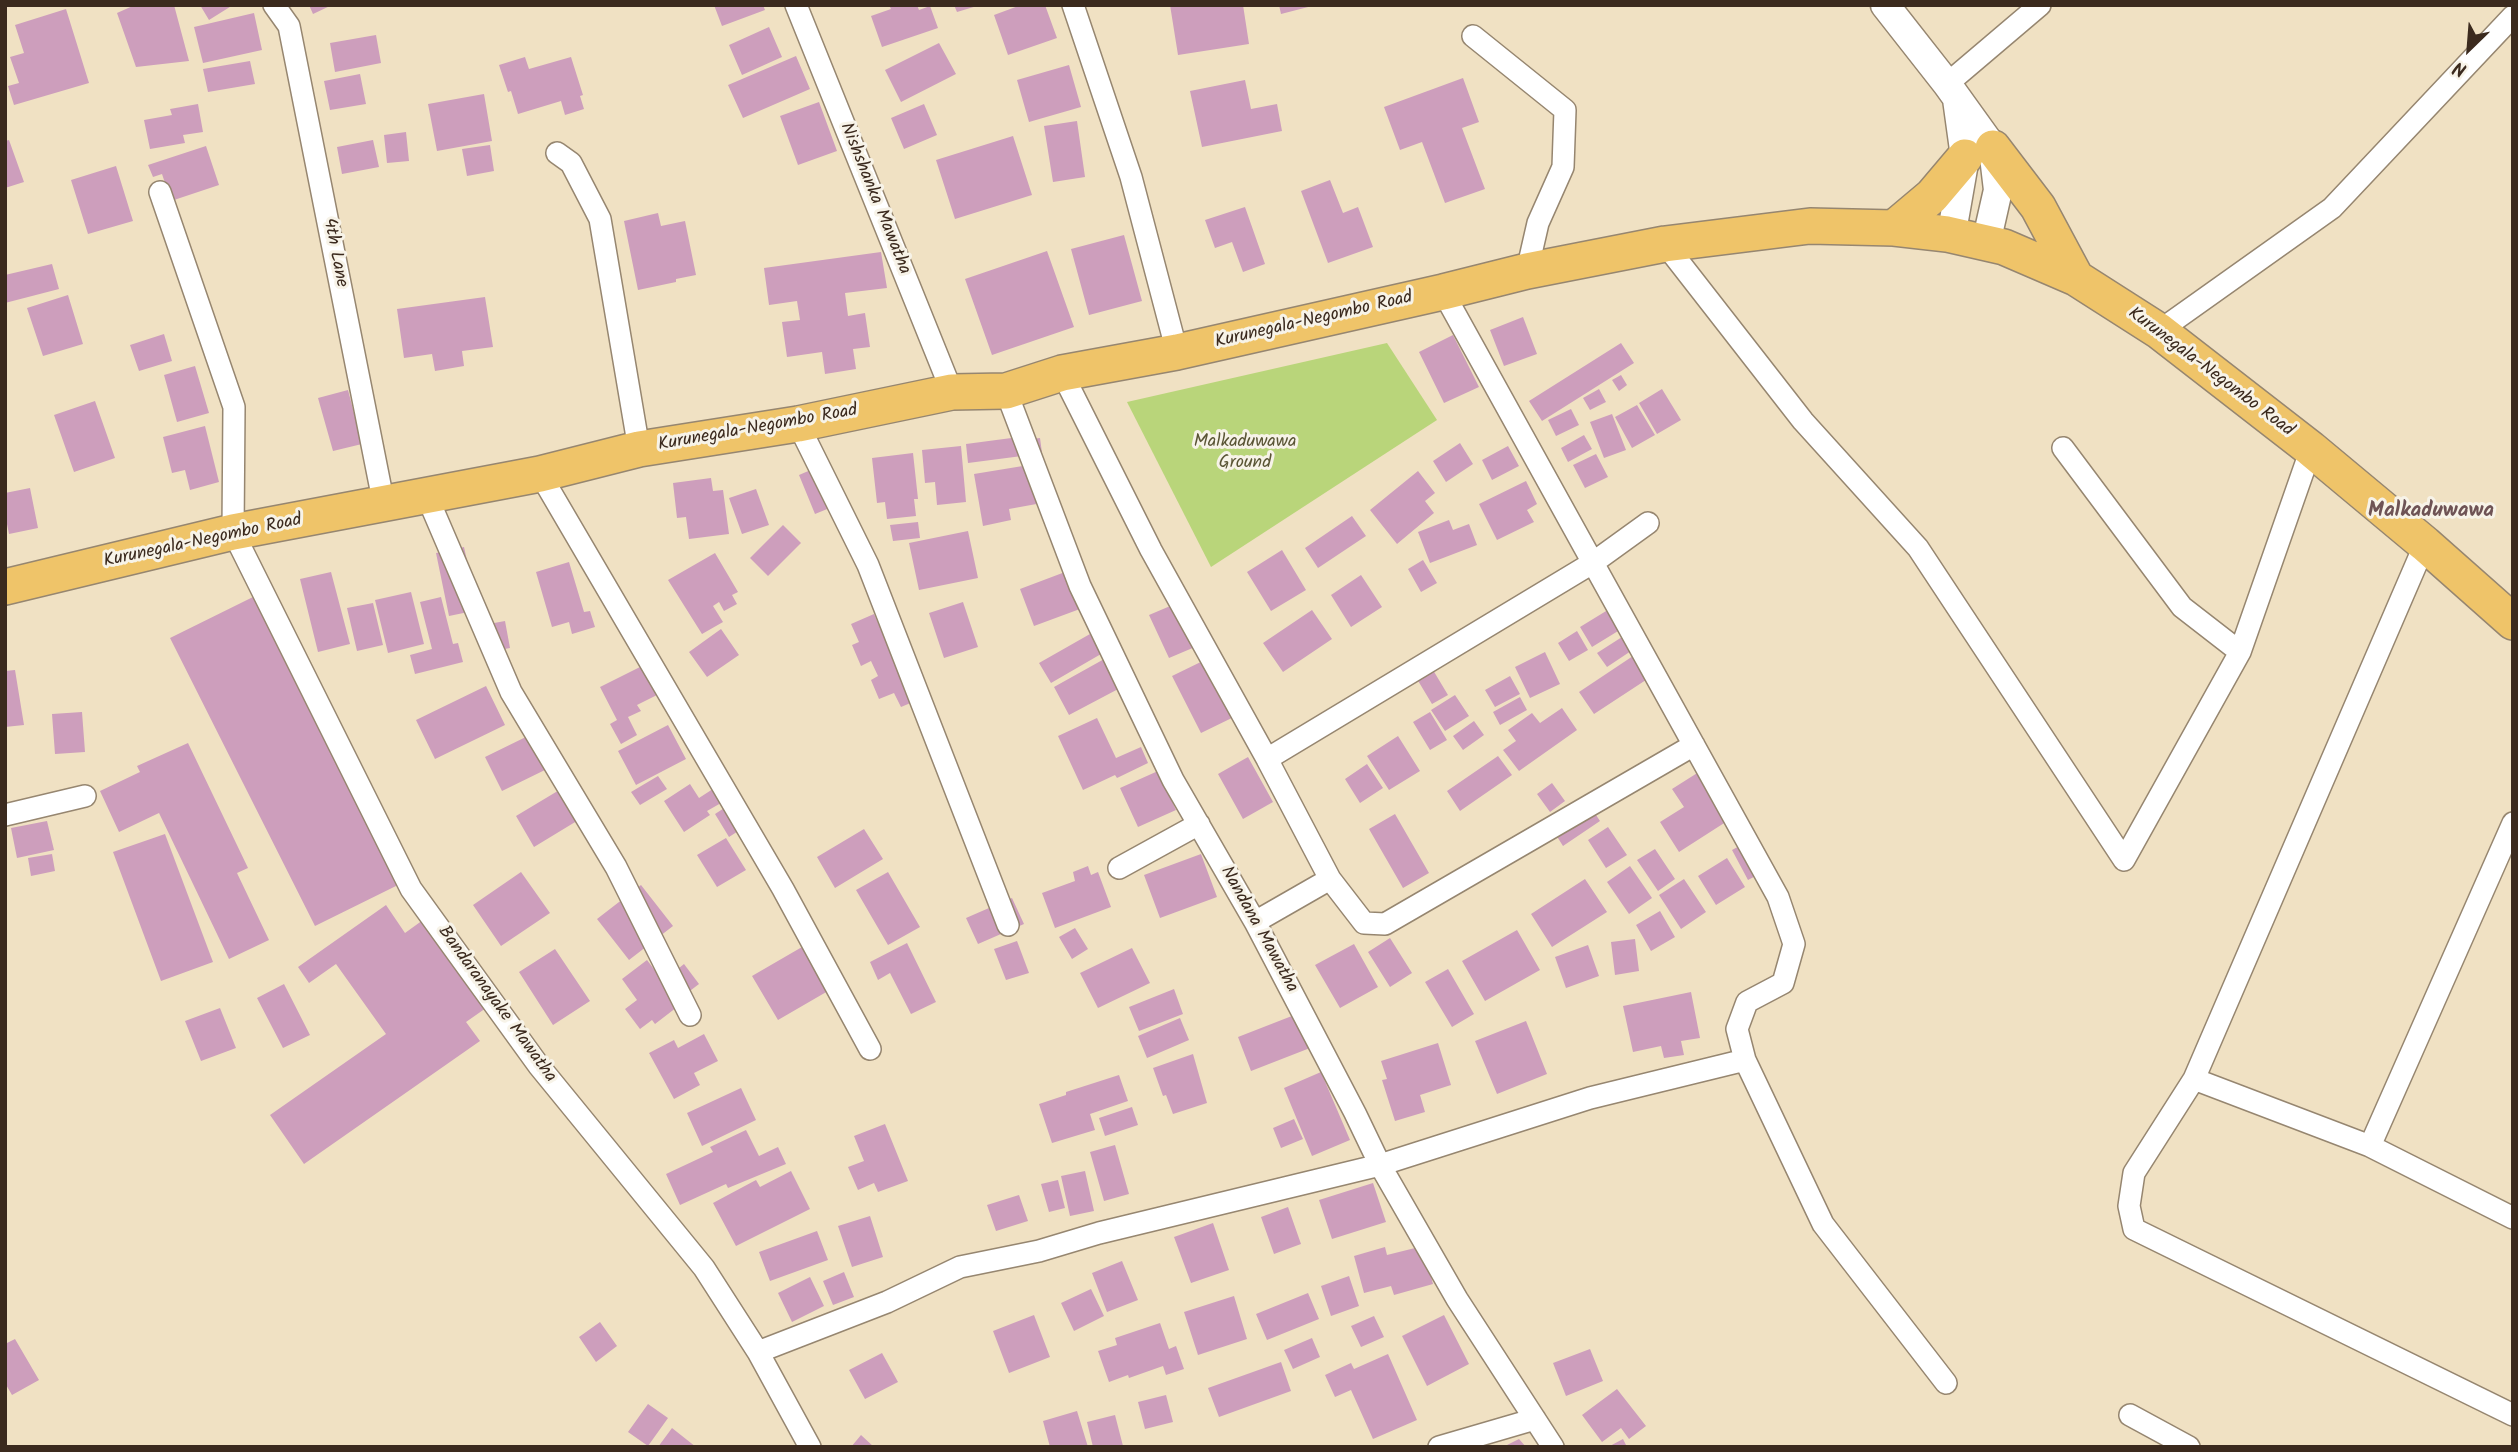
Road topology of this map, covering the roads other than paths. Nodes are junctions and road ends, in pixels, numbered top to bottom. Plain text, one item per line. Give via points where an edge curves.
1 (274, 5) edge
2 (796, 5) edge
3 (1073, 5) edge
4 (1885, 5) edge
5 (2040, 5) edge
6 (2513, 16) edge
7 (1473, 36) dead end
8 (1952, 92) junction
9 (1979, 152) junction
10 (557, 153) dead end
11 (160, 192) dead end
12 (1894, 228) junction
13 (1947, 234) junction
14 (1986, 243) junction
15 (1665, 244) junction
16 (1527, 271) junction
17 (2076, 278) junction
18 (1443, 292) junction
19 (2159, 331) junction
20 (1177, 352) junction
21 (1062, 373) junction
22 (1006, 391) junction
23 (952, 392) junction
24 (798, 424) junction
25 (2063, 448) dead end
26 (639, 449) junction
27 (2311, 449) junction
28 (540, 474) junction
29 (426, 494) junction
30 (384, 505) junction
31 (1648, 523) dead end
32 (233, 532) junction
33 (2425, 544) junction
34 (1594, 562) junction
35 (5, 587) edge
36 (2513, 622) edge
37 (2240, 652) junction
38 (1694, 745) junction
39 (1267, 759) junction
40 (85, 796) dead end
41 (5, 815) edge
42 (2513, 823) edge
43 (1199, 824) junction
44 (1119, 868) dead end
45 (1330, 879) junction
46 (1255, 922) junction
47 (1008, 925) dead end
48 (690, 1014) dead end
49 (870, 1049) dead end
50 (1745, 1060) junction
51 (2194, 1079) junction
52 (2370, 1146) junction
53 (1380, 1165) junction
54 (2513, 1218) edge
55 (758, 1352) junction
56 (1946, 1384) dead end
57 (2130, 1415) dead end
58 (2513, 1415) edge
59 (1535, 1419) junction
60 (810, 1447) edge
61 (1438, 1447) edge
62 (1553, 1447) edge
63 (2189, 1447) edge

1 - 30 street, 4th Lane via 289,26
2 - 23 street, Nishshanka Mawatha
3 - 20 street via 1131,177
4 - 8 street
5 - 8 street
6 - 19 street via 2332,208
7 - 16 street via 1564,110 1563,167 1538,223
8 - 9 street
9 - 12 main road
9 - 13 street
9 - 14 street via 1998,190
9 - 17 main road via 2038,207
10 - 26 street via 571,163 600,219
11 - 32 street via 234,407
12 - 13 main road, Kurunegala-Negombo Road
12 - 15 main road, Kurunegala-Negombo Road via 1810,226
13 - 14 main road, Kurunegala-Negombo Road
14 - 17 main road, Kurunegala-Negombo Road
15 - 16 main road, Kurunegala-Negombo Road
15 - 37 street via 1803,421 1918,548 2124,860
16 - 18 main road, Kurunegala-Negombo Road
17 - 19 main road, Kurunegala-Negombo Road
18 - 20 main road, Kurunegala-Negombo Road
18 - 34 street
19 - 27 main road, Kurunegala-Negombo Road
20 - 21 main road, Kurunegala-Negombo Road
21 - 22 main road, Kurunegala-Negombo Road
21 - 39 street via 1151,550
22 - 23 main road, Kurunegala-Negombo Road
22 - 43 street, Nandana Mawatha via 1080,586 1173,780
23 - 24 main road, Kurunegala-Negombo Road
24 - 26 main road, Kurunegala-Negombo Road
24 - 47 street via 867,565
25 - 37 street via 2182,607
26 - 28 main road, Kurunegala-Negombo Road
27 - 33 main road, Kurunegala-Negombo Road
27 - 37 street
28 - 29 main road, Kurunegala-Negombo Road
28 - 49 street via 783,889
29 - 30 main road, Kurunegala-Negombo Road
29 - 48 street via 511,692 616,867
30 - 32 main road, Kurunegala-Negombo Road
31 - 34 street
32 - 35 main road, Kurunegala-Negombo Road
32 - 55 street, Bandaranayake Mawatha via 411,889 539,1066 704,1268
33 - 36 main road, Kurunegala-Negombo Road
33 - 51 street
34 - 38 street
34 - 39 street
38 - 45 street via 1385,924 1364,923
38 - 50 street via 1778,897 1794,944 1783,983 1746,1002 1737,1029
39 - 45 street
40 - 41 street
42 - 52 street
43 - 44 street
43 - 46 street, Nandana Mawatha
45 - 46 street
46 - 53 street, Nandana Mawatha
50 - 53 street via 1590,1098
50 - 56 street via 1823,1224
51 - 52 street
51 - 58 street via 2134,1173 2129,1206 2134,1229
52 - 54 street
53 - 55 street via 960,1268
53 - 59 street, Nandana Mawatha via 1457,1299
55 - 60 street, Bandaranayake Mawatha
57 - 63 street
59 - 61 street
59 - 62 street, Nandana Mawatha

